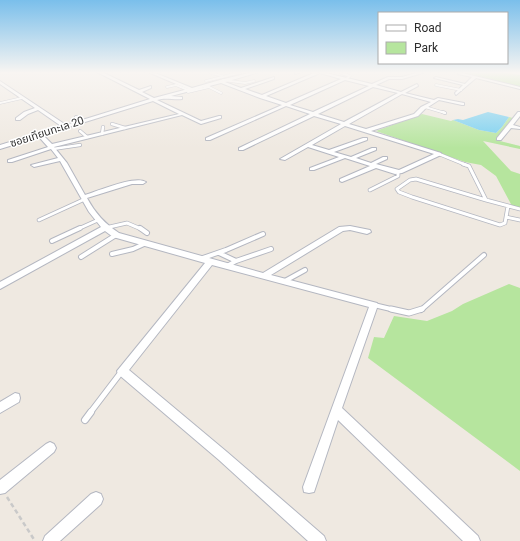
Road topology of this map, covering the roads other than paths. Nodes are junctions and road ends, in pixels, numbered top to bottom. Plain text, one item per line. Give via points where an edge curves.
1 (152, 97) edge
2 (162, 97) edge
3 (171, 97) edge
4 (261, 97) edge
5 (302, 97) edge
6 (349, 97) edge
7 (393, 97) edge
8 (418, 97) edge
9 (22, 98) joint
10 (181, 98) dead end
11 (155, 99) junction
12 (433, 101) junction
13 (0, 103) edge
14 (462, 104) dead end
15 (284, 105) junction
16 (425, 107) junction
17 (38, 109) junction
18 (445, 113) dead end
19 (520, 113) edge
20 (184, 114) junction
21 (314, 114) junction
22 (76, 117) dead end
23 (219, 117) dead end
24 (18, 119) dead end
25 (82, 121) junction
26 (112, 124) dead end
27 (345, 124) junction
28 (64, 126) junction
29 (510, 126) junction
30 (103, 127) dead end
31 (125, 128) junction
32 (520, 128) edge
33 (368, 130) junction
34 (80, 131) dead end
35 (39, 134) junction
36 (102, 134) junction
37 (87, 137) junction
38 (365, 138) dead end
39 (208, 139) dead end
40 (499, 139) dead end
41 (80, 145) dead end
42 (307, 145) junction
43 (0, 147) edge
44 (52, 148) junction
45 (241, 149) dead end
46 (374, 149) dead end
47 (328, 152) junction
48 (439, 154) junction
49 (343, 157) junction
50 (386, 158) dead end
51 (61, 159) junction
52 (350, 159) junction
53 (283, 160) dead end
54 (10, 161) dead end
55 (34, 165) dead end
56 (373, 165) junction
57 (312, 169) dead end
58 (398, 172) junction
59 (342, 180) dead end
60 (143, 182) dead end
61 (370, 190) dead end
62 (85, 198) junction
63 (486, 200) junction
64 (508, 206) junction
65 (520, 209) edge
66 (506, 217) junction
67 (39, 220) dead end
68 (98, 220) junction
69 (520, 220) edge
70 (105, 228) junction
71 (366, 232) dead end
72 (147, 234) dead end
73 (263, 234) dead end
74 (116, 235) junction
75 (52, 241) dead end
76 (144, 244) junction
77 (271, 249) dead end
78 (219, 253) junction
79 (112, 254) dead end
80 (484, 255) dead end
81 (81, 257) dead end
82 (200, 259) junction
83 (236, 261) junction
84 (210, 262) junction
85 (227, 266) junction
86 (305, 270) dead end
87 (264, 276) junction
88 (284, 281) junction
89 (0, 286) edge
90 (374, 304) junction
91 (122, 370) junction
92 (15, 398) dead end
93 (0, 408) edge
94 (336, 410) junction
95 (85, 420) dead end
96 (50, 448) dead end
97 (1, 487) edge
98 (309, 487) dead end
99 (96, 498) dead end
100 (50, 541) edge
101 (319, 541) edge
102 (473, 541) edge

1 - 11 street
2 - 11 street, ซอยเทียนทะเล 20
3 - 10 street
4 - 15 street
5 - 15 street
6 - 21 street
7 - 27 street
8 - 12 street
9 - 13 lane
9 - 17 street
11 - 20 street
11 - 25 street, ซอยเทียนทะเล 20
12 - 14 street via 440,98
12 - 16 street
15 - 21 street
15 - 39 street
16 - 18 lane
16 - 33 street via 416,115
17 - 24 street
17 - 28 street
19 - 29 street
20 - 23 street via 202,123
20 - 31 street
21 - 27 street
21 - 45 street
22 - 25 lane
25 - 28 street, ซอยเทียนทะเล 20
26 - 31 lane
27 - 33 street
27 - 42 street
28 - 35 street, ซอยเทียนทะเล 20
29 - 32 street
29 - 40 street
30 - 36 lane
31 - 36 street
33 - 48 street
34 - 37 lane
35 - 43 street, ซอยเทียนทะเล 20
35 - 44 street
36 - 37 street
37 - 44 street
38 - 47 street
41 - 44 lane
42 - 47 street
42 - 53 street
44 - 51 street
44 - 54 street
46 - 52 street
47 - 49 street
48 - 58 street
48 - 63 lane via 469,166
49 - 52 street
49 - 57 street
50 - 56 street
51 - 55 street
51 - 62 street
52 - 56 street
56 - 58 street
56 - 59 street
58 - 61 lane via 398,176
60 - 62 street via 132,182
62 - 67 lane
62 - 68 street
63 - 64 lane
63 - 66 lane via 416,179 397,189 412,197 500,225 505,223
64 - 65 lane
64 - 66 lane
66 - 69 lane
68 - 70 street
68 - 75 lane
70 - 72 lane via 131,223
70 - 74 street
70 - 89 street
71 - 87 street via 350,228 341,229
73 - 78 lane
74 - 76 street
74 - 81 lane
76 - 79 lane
76 - 82 street
77 - 83 lane
78 - 82 lane
78 - 83 lane
80 - 90 lane via 420,311 403,312
82 - 84 street
83 - 85 lane
84 - 85 street
84 - 91 street
85 - 87 street
86 - 88 lane
87 - 88 street
88 - 90 street
90 - 94 street
91 - 95 lane
91 - 101 street
92 - 93 street
94 - 98 street
94 - 102 street
96 - 97 street
99 - 100 street

